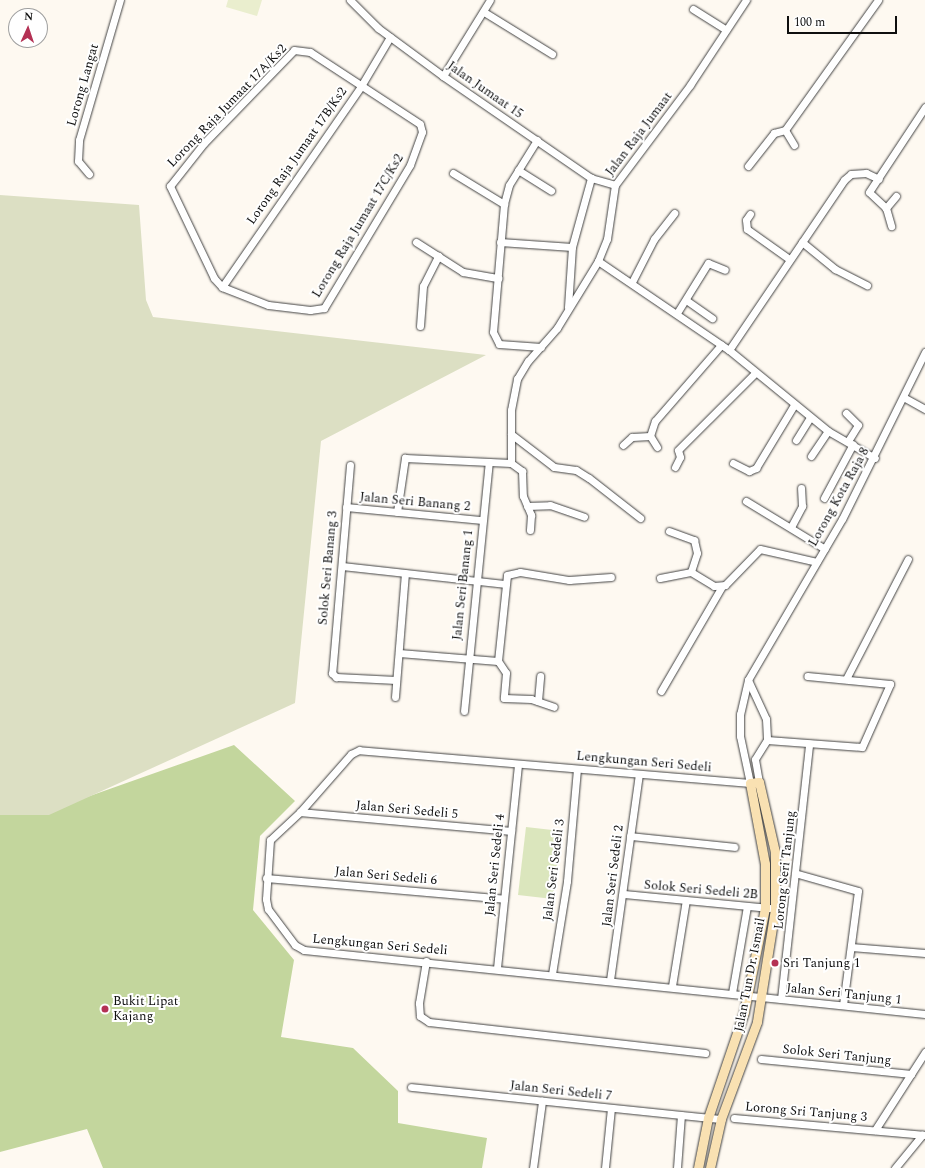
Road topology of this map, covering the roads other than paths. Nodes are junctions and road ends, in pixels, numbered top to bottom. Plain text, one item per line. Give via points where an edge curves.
1 (120, 0) edge
2 (350, 0) edge
3 (490, 0) edge
4 (746, 0) edge
5 (878, 0) edge
6 (693, 9) dead end
7 (484, 12) junction
8 (726, 30) junction
9 (390, 37) junction
10 (552, 54) dead end
11 (443, 76) junction
12 (361, 86) junction
13 (925, 107) edge
14 (785, 130) junction
15 (537, 140) junction
16 (794, 145) dead end
17 (748, 166) dead end
18 (518, 170) junction
19 (453, 173) dead end
20 (89, 174) dead end
21 (591, 178) junction
22 (879, 179) junction
23 (615, 185) junction
24 (551, 191) dead end
25 (896, 196) dead end
26 (504, 204) junction
27 (886, 208) junction
28 (674, 213) dead end
29 (750, 214) dead end
30 (891, 226) dead end
31 (416, 242) dead end
32 (500, 242) junction
33 (802, 242) junction
34 (572, 247) junction
35 (438, 256) junction
36 (789, 259) junction
37 (598, 261) junction
38 (725, 270) dead end
39 (498, 278) junction
40 (632, 281) junction
41 (222, 286) junction
42 (868, 286) dead end
43 (681, 306) junction
44 (568, 309) junction
45 (712, 318) dead end
46 (420, 326) dead end
47 (721, 345) junction
48 (541, 347) junction
49 (729, 350) junction
50 (925, 352) edge
51 (755, 373) junction
52 (904, 398) junction
53 (794, 405) junction
54 (925, 409) edge
55 (846, 413) dead end
56 (810, 418) junction
57 (828, 431) junction
58 (511, 434) junction
59 (650, 436) junction
60 (796, 440) dead end
61 (850, 443) junction
62 (623, 445) dead end
63 (657, 447) dead end
64 (811, 456) dead end
65 (875, 458) junction
66 (488, 462) junction
67 (511, 463) junction
68 (733, 463) dead end
69 (350, 465) dead end
70 (675, 467) dead end
71 (800, 488) dead end
72 (824, 498) dead end
73 (746, 501) dead end
74 (527, 506) junction
75 (346, 507) junction
76 (397, 512) junction
77 (584, 516) dead end
78 (640, 518) dead end
79 (482, 520) junction
80 (792, 527) junction
81 (530, 530) dead end
82 (669, 531) dead end
83 (825, 548) junction
84 (908, 559) dead end
85 (816, 562) junction
86 (342, 566) junction
87 (691, 572) junction
88 (405, 573) junction
89 (611, 577) dead end
90 (660, 578) dead end
91 (475, 581) junction
92 (504, 584) junction
93 (722, 586) junction
94 (398, 653) junction
95 (468, 657) junction
96 (498, 661) junction
97 (540, 676) dead end
98 (807, 676) dead end
99 (846, 679) junction
100 (396, 680) junction
101 (748, 680) junction
102 (661, 691) dead end
103 (395, 697) dead end
104 (538, 701) junction
105 (554, 707) dead end
106 (464, 711) dead end
107 (767, 740) junction
108 (809, 744) junction
109 (518, 764) junction
110 (577, 769) junction
111 (639, 774) junction
112 (755, 782) junction
113 (300, 812) junction
114 (511, 831) junction
115 (630, 836) junction
116 (734, 847) dead end
117 (798, 874) junction
118 (266, 878) junction
119 (624, 894) junction
120 (504, 899) junction
121 (686, 900) junction
122 (747, 906) junction
123 (765, 908) junction
124 (775, 909) junction
125 (852, 947) junction
126 (925, 953) edge
127 (426, 962) junction
128 (497, 968) junction
129 (552, 974) junction
130 (610, 980) junction
131 (672, 986) junction
132 (732, 992) junction
133 (748, 994) junction
134 (761, 996) junction
135 (781, 999) junction
136 (843, 1005) junction
137 (925, 1014) edge
138 (925, 1052) edge
139 (705, 1053) dead end
140 (761, 1059) dead end
141 (911, 1074) junction
142 (411, 1087) dead end
143 (542, 1101) junction
144 (611, 1108) junction
145 (681, 1116) junction
146 (708, 1118) junction
147 (734, 1118) dead end
148 (721, 1119) junction
149 (875, 1130) junction
150 (924, 1135) edge
151 (533, 1168) edge
152 (605, 1168) edge
153 (677, 1168) edge
154 (698, 1168) edge
155 (710, 1168) edge
156 (895, 1168) edge

1 - 20 street, Lorong Langat via 79,140 78,161
2 - 9 street, Jalan Jumaat 15
3 - 7 street
4 - 8 street, Jalan Raja Jumaat
5 - 14 street
6 - 8 street
7 - 10 street
7 - 11 street
8 - 23 street, Jalan Raja Jumaat via 683,96
9 - 11 street, Jalan Jumaat 15
9 - 12 street, Lorong Raja Jumaat 17B/Ks2
11 - 15 street, Jalan Jumaat 15
12 - 41 street, Lorong Raja Jumaat 17B/Ks2
12 - 41 street, Lorong Raja Jumaat 17A/Ks2 via 310,52 294,50 172,180 172,194 214,278
12 - 41 street, Lorong Raja Jumaat 17C/Ks2 via 420,124 422,132 410,165 324,308 268,305
13 - 22 street
14 - 16 street
14 - 17 street via 774,133
15 - 18 street
15 - 21 street, Jalan Jumaat 15
18 - 24 street
18 - 26 street
19 - 26 street
21 - 23 street, Jalan Jumaat 15
21 - 34 street, Jalan Raja Jumaat
22 - 27 street via 870,195
22 - 33 street via 866,173 851,174
23 - 37 street, Jalan Raja Jumaat via 607,239
25 - 27 street
26 - 32 street
27 - 30 street
28 - 40 street via 654,239
29 - 36 street via 746,220 747,229
31 - 35 street
32 - 34 street
32 - 39 street
33 - 36 street
33 - 42 street via 835,269
34 - 44 street, Jalan Raja Jumaat
35 - 39 street via 463,272
35 - 46 street via 423,286
36 - 49 street
37 - 40 street
37 - 44 street, Jalan Raja Jumaat
38 - 43 street via 708,263
39 - 48 street via 494,341
40 - 43 street
43 - 45 street
43 - 47 street
44 - 48 street, Jalan Raja Jumaat
47 - 49 street
47 - 59 street via 655,421
48 - 58 street, Jalan Raja Jumaat via 528,360 517,379
49 - 51 street
50 - 52 street, Lorong Kota Raja 8
51 - 53 street
51 - 70 street via 678,450 680,457
52 - 54 street
52 - 65 street, Lorong Kota Raja 8
53 - 56 street
53 - 68 street via 756,468 749,471
55 - 61 street via 858,425
56 - 57 street
56 - 60 street
57 - 61 street
57 - 64 street
58 - 67 street, Jalan Raja Jumaat
58 - 78 street via 554,467 576,470 589,478
59 - 62 street via 632,437
59 - 63 street
61 - 65 street
61 - 72 street
65 - 83 street, Lorong Kota Raja 8
66 - 67 street
66 - 76 street via 405,458
66 - 79 street, Jalan Seri Banang 1
67 - 74 street via 522,471
69 - 75 street, Solok Seri Banang 3
71 - 80 street via 802,506
73 - 80 street
74 - 77 street via 550,505
74 - 81 street via 531,515
75 - 76 street, Jalan Seri Banang 2
75 - 86 street, Solok Seri Banang 3
76 - 79 street, Jalan Seri Banang 2
79 - 91 street, Jalan Seri Banang 1
80 - 83 street
82 - 87 street via 694,540 696,545
83 - 85 street, Lorong Kota Raja 8
84 - 99 street
85 - 93 street via 760,548
85 - 101 street, Lorong Kota Raja 8
86 - 88 street
86 - 100 street, Solok Seri Banang 3 via 332,673 336,677
87 - 90 street
87 - 93 street via 714,586
88 - 91 street
88 - 94 street
89 - 92 street via 569,580 512,572
91 - 92 street
91 - 95 street, Jalan Seri Banang 1
92 - 96 street
93 - 102 street
94 - 95 street
94 - 100 street
95 - 96 street
95 - 106 street, Jalan Seri Banang 1
96 - 104 street via 506,673 504,698
97 - 104 street
98 - 99 street
99 - 108 street via 890,684 862,747
100 - 103 street
101 - 107 street via 766,719
101 - 112 street, Lorong Kota Raja 8 via 741,702 740,736
104 - 105 street
107 - 108 street
107 - 112 street via 755,759
108 - 117 street, Lorong Seri Tanjung
109 - 110 street, Lengkungan Seri Sedeli
109 - 113 street, Lengkungan Seri Sedeli via 359,750 351,754
109 - 114 street, Jalan Seri Sedeli 4
110 - 111 street, Lengkungan Seri Sedeli
110 - 129 street, Jalan Seri Sedeli 3 via 567,881
111 - 112 street, Lengkungan Seri Sedeli
111 - 115 street, Jalan Seri Sedeli 2
112 - 123 street, Jalan Tun Dr. Ismail via 766,864
112 - 124 street, Jalan Tun Dr. Ismail via 775,852
113 - 114 street, Jalan Seri Sedeli 5
113 - 118 street, Lengkungan Seri Sedeli via 270,840
114 - 120 street, Jalan Seri Sedeli 4
115 - 116 street
115 - 119 street, Jalan Seri Sedeli 2
117 - 125 street via 858,891
117 - 135 street, Lorong Seri Tanjung
118 - 120 street, Jalan Seri Sedeli 6
118 - 127 street, Lengkungan Seri Sedeli via 268,909 295,945 304,950
119 - 121 street, Solok Seri Sedeli 2B
119 - 130 street, Jalan Seri Sedeli 2
120 - 128 street, Jalan Seri Sedeli 4
121 - 122 street, Solok Seri Sedeli 2B
121 - 131 street
122 - 123 street, Solok Seri Sedeli 2B
122 - 132 street
123 - 124 street, Solok Seri Sedeli 2B
123 - 133 street, Jalan Tun Dr. Ismail
124 - 134 street, Jalan Tun Dr. Ismail
125 - 126 street
125 - 136 street
127 - 128 street, Lengkungan Seri Sedeli
127 - 139 street via 419,1003 420,1016 429,1022
128 - 129 street, Lengkungan Seri Sedeli
129 - 130 street, Lengkungan Seri Sedeli
130 - 131 street, Lengkungan Seri Sedeli
131 - 132 street, Lengkungan Seri Sedeli
132 - 133 street, Lengkungan Seri Sedeli
133 - 134 street, Lengkungan Seri Sedeli
133 - 146 street, Jalan Tun Dr. Ismail via 736,1041
134 - 135 street, Jalan Seri Tanjung 1
134 - 148 street, Jalan Tun Dr. Ismail via 752,1038
135 - 136 street, Jalan Seri Tanjung 1
136 - 137 street, Jalan Seri Tanjung 1
138 - 141 street
140 - 141 street, Solok Seri Tanjung
141 - 149 street
142 - 143 street, Jalan Seri Sedeli 7
143 - 144 street, Jalan Seri Sedeli 7
143 - 151 street
144 - 145 street, Jalan Seri Sedeli 7
144 - 152 street
145 - 146 street, Jalan Seri Sedeli 7
145 - 153 street
146 - 148 street, Jalan Seri Sedeli 7
146 - 154 street, Jalan Tun Dr. Ismail
147 - 149 street, Lorong Sri Tanjung 3
148 - 155 street, Jalan Tun Dr. Ismail
149 - 150 street, Lorong Sri Tanjung 3
150 - 156 street

